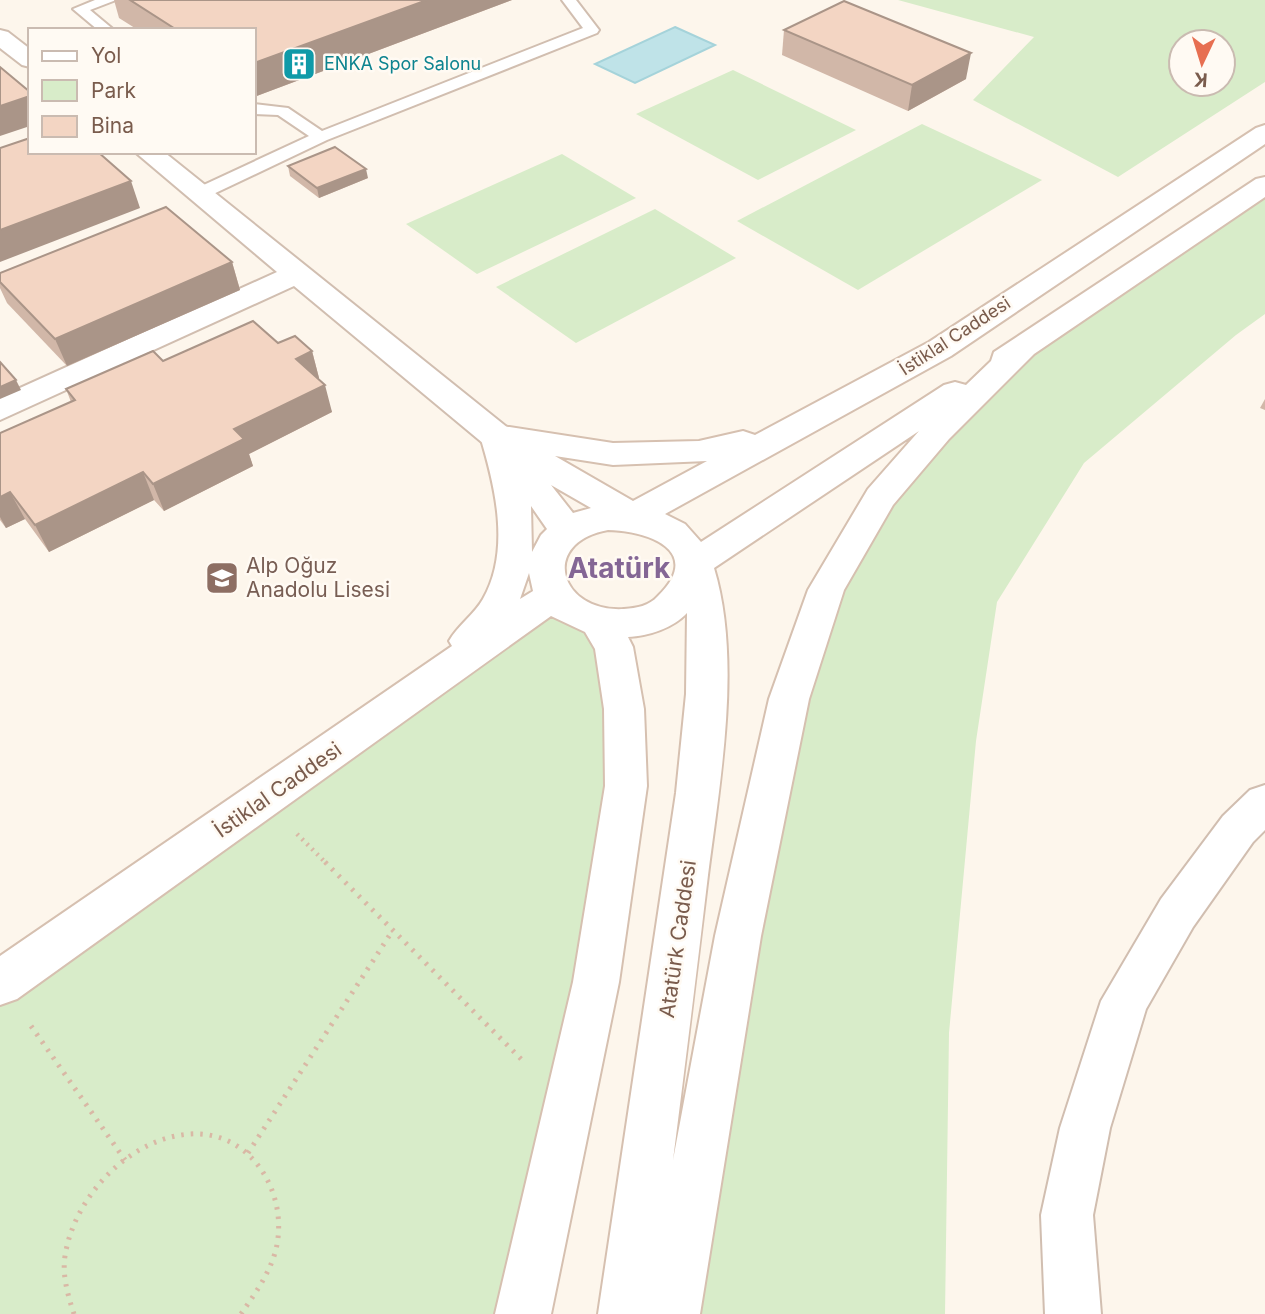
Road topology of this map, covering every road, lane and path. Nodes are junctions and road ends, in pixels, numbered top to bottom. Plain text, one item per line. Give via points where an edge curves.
1 (109, 0) edge
2 (569, 0) edge
3 (104, 28) edge
4 (0, 37) edge
5 (28, 58) edge
6 (256, 109) edge
7 (1265, 133) edge
8 (321, 137) junction
9 (151, 154) edge
10 (1265, 185) edge
11 (201, 193) junction
12 (295, 274) junction
13 (1026, 345) junction
14 (0, 410) edge
15 (795, 428) junction
16 (496, 436) junction
17 (632, 517) junction
18 (568, 531) junction
19 (694, 564) junction
20 (554, 595) junction
21 (598, 622) junction
22 (417, 693) junction
23 (263, 800) junction
24 (1265, 803) edge
25 (393, 930) junction
26 (0, 983) edge
27 (568, 1106) junction
28 (248, 1153) junction
29 (125, 1160) junction
30 (74, 1314) edge
31 (241, 1314) edge
32 (523, 1314) edge
33 (626, 1314) edge
34 (672, 1314) edge
35 (1073, 1314) edge

1 - 3 lane via 80,9
2 - 8 lane via 592,30
4 - 5 street
6 - 8 lane via 282,111
7 - 15 street, İstiklal Caddesi via 940,349
8 - 11 lane
9 - 11 street
10 - 13 street
11 - 12 street
12 - 14 street
12 - 16 street
13 - 19 street
13 - 34 street via 937,431 880,497 826,590 789,699 746,897
15 - 16 street via 699,452 658,455 575,450
15 - 17 street, İstiklal Caddesi
16 - 17 street
16 - 18 street
16 - 22 street via 512,485 516,535 502,600
17 - 18 street, İstiklal Caddesi via 609,517
17 - 19 street, İstiklal Caddesi via 654,521 673,532 688,547
18 - 20 street via 546,561 546,579
19 - 21 street via 692,583 682,600 664,614 641,622
19 - 33 street, Atatürk Caddesi via 706,612 702,767
20 - 21 street via 568,609
20 - 22 street, İstiklal Caddesi
21 - 27 street via 614,647 624,709 626,786 596,982
22 - 23 street, İstiklal Caddesi
23 - 25 path
23 - 26 street, İstiklal Caddesi
24 - 35 street via 1238,829 1177,913 1125,1002 1085,1128 1067,1215
25 - 27 path
25 - 28 path
26 - 29 path
27 - 32 street
28 - 29 path via 222,1138 191,1134 156,1143
28 - 31 path via 269,1177 278,1208 277,1245 263,1282
29 - 30 path via 97,1187 76,1220 65,1257 66,1292

